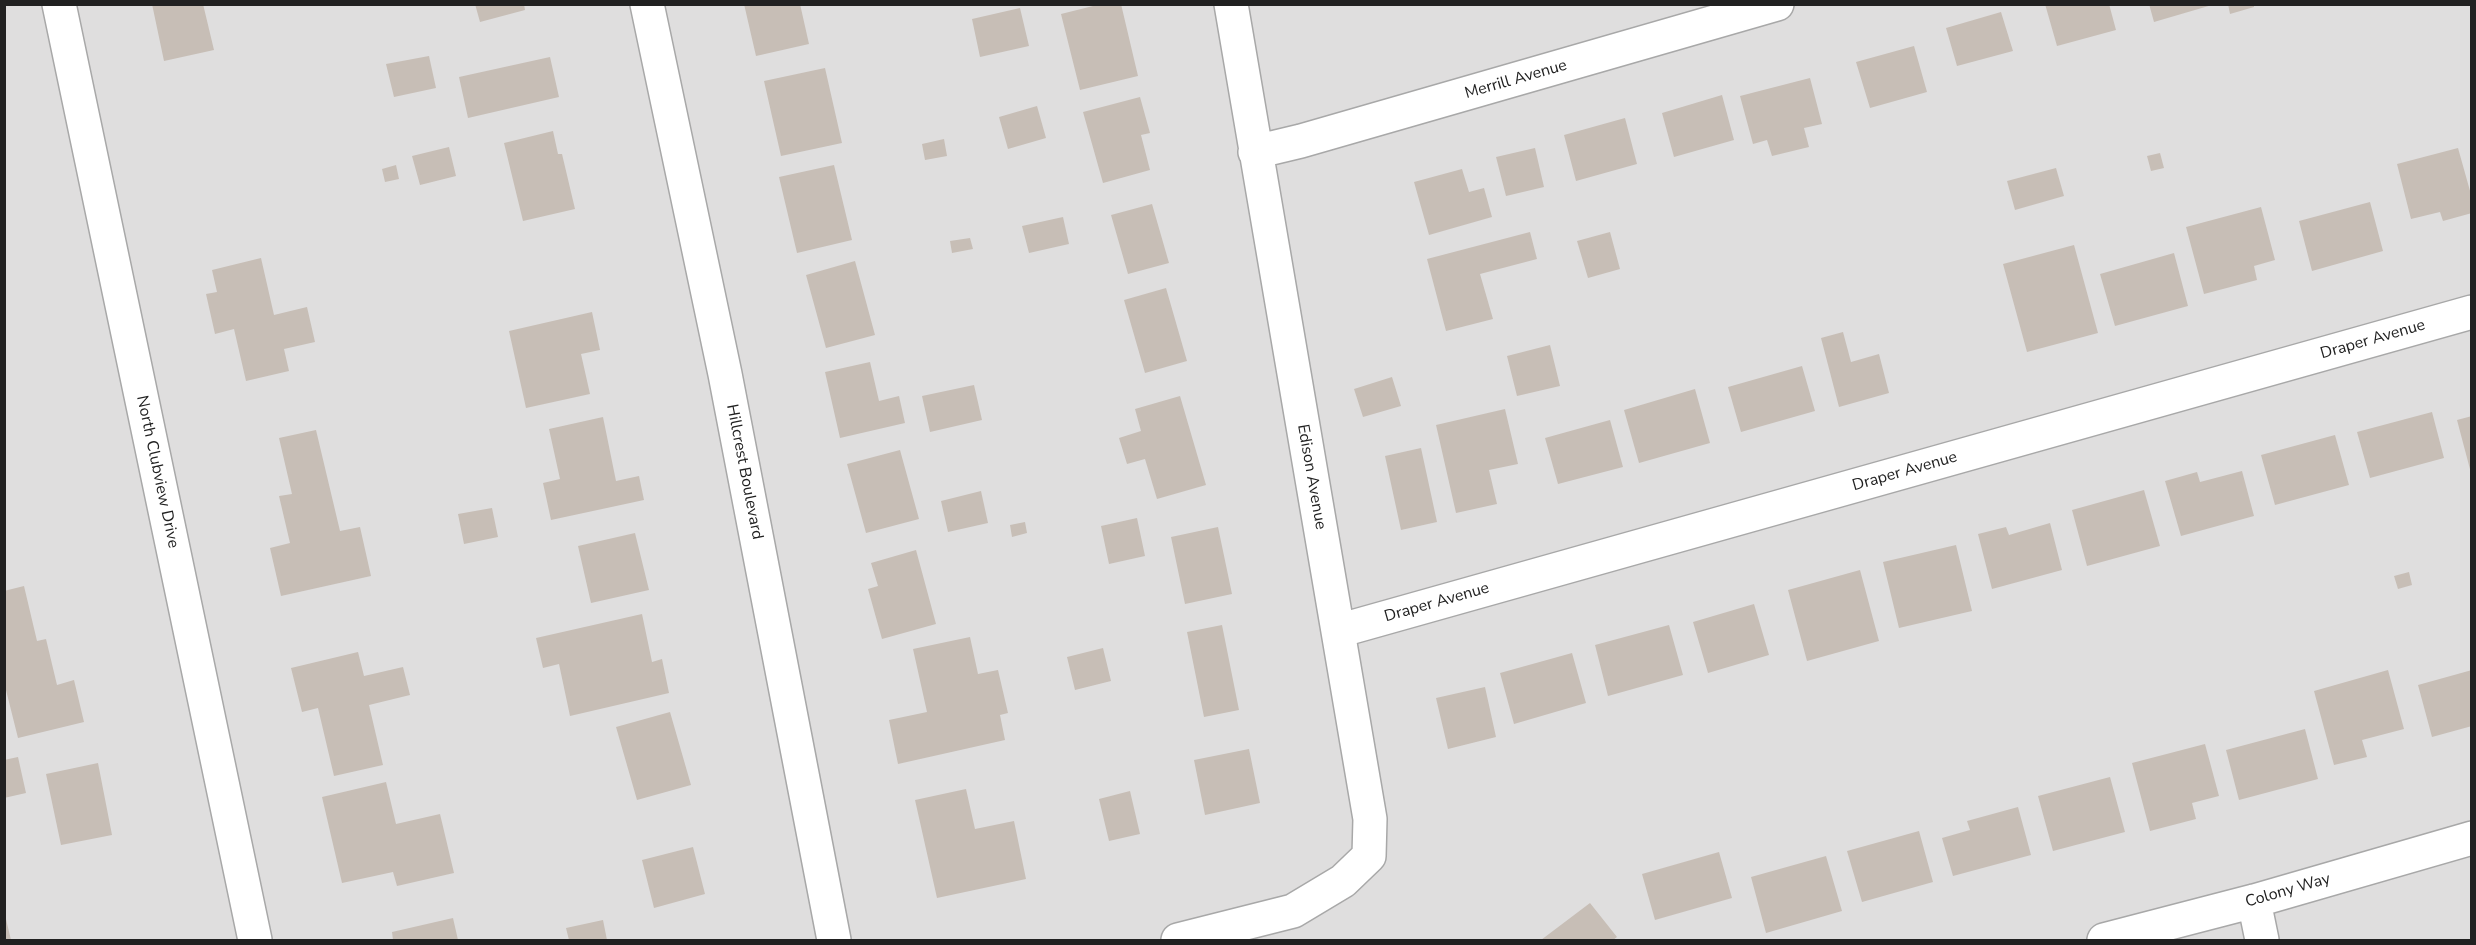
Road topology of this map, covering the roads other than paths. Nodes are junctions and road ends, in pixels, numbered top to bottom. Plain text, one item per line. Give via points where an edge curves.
1 (59, 4) edge
2 (647, 4) edge
3 (1231, 4) edge
4 (1777, 4) edge
5 (1255, 152) junction
6 (2472, 312) edge
7 (1338, 631) junction
8 (2472, 838) edge
9 (2254, 901) junction
10 (255, 940) edge
11 (834, 940) edge
12 (1178, 940) edge
13 (2104, 940) edge
14 (2262, 940) edge

1 - 10 street, North Clubview Drive
2 - 11 street, Hillcrest Boulevard via 725,374
3 - 5 street, Edison Avenue
4 - 5 street, Merrill Avenue
5 - 7 street, Edison Avenue
6 - 7 street, Draper Avenue
7 - 12 street, Edison Avenue via 1370,819 1369,856 1343,881 1293,911
8 - 9 street, Colony Way
9 - 13 street, Colony Way
9 - 14 street

